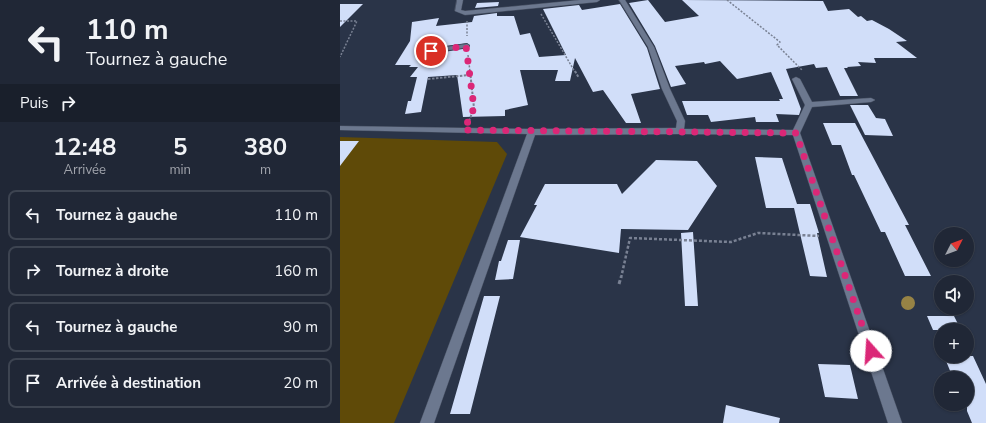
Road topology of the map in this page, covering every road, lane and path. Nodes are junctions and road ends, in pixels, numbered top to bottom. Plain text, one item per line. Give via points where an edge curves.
1 (460, 0) edge
2 (597, 0) edge
3 (622, 0) edge
4 (727, 0) edge
5 (536, 7) junction
6 (465, 13) junction
7 (340, 21) edge
8 (466, 46) junction
9 (431, 51) dead end
10 (340, 57) edge
11 (470, 75) junction
12 (579, 78) dead end
13 (428, 79) dead end
14 (796, 79) joint
15 (871, 100) dead end
16 (809, 105) junction
17 (340, 128) edge
18 (464, 130) junction
19 (680, 131) junction
20 (532, 132) junction
21 (796, 133) junction
22 (832, 236) junction
23 (619, 284) dead end
24 (427, 423) edge
25 (895, 423) edge

1 - 6 street via 458,11
2 - 5 street
3 - 19 street via 651,48 681,121
4 - 14 path via 780,42 777,45 802,70 795,71
5 - 6 street
5 - 12 path
6 - 8 path
7 - 10 path via 357,21
8 - 9 street
8 - 11 path
11 - 13 path
11 - 18 path via 474,108
14 - 16 street
15 - 16 street
16 - 21 street
17 - 18 street
18 - 20 street
19 - 20 street
19 - 21 street
20 - 24 street
21 - 22 street
22 - 23 path via 758,233 731,242 630,238
22 - 25 street

